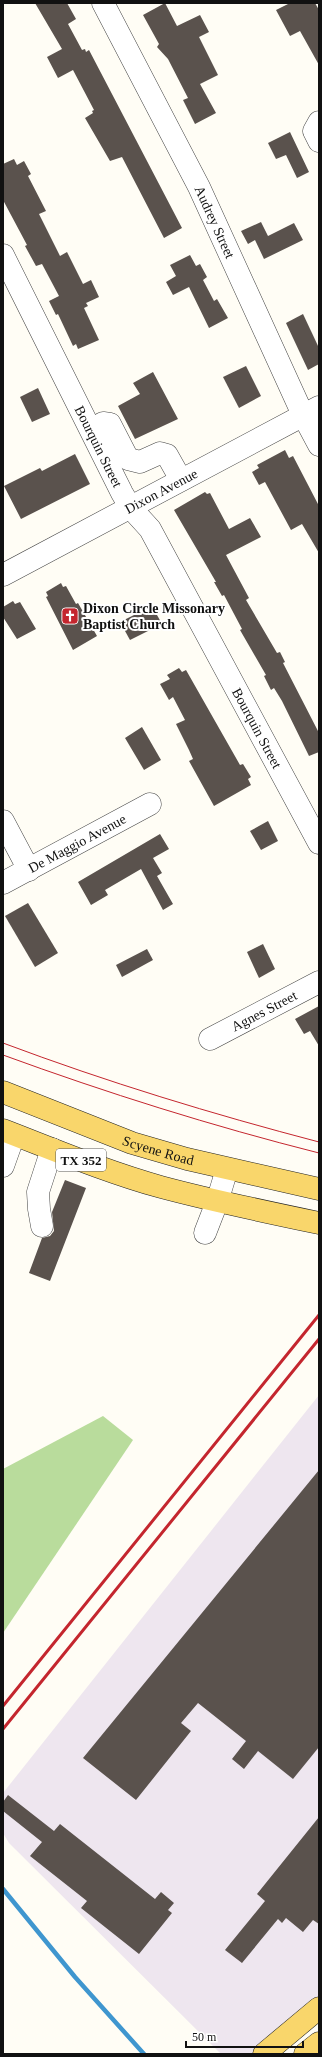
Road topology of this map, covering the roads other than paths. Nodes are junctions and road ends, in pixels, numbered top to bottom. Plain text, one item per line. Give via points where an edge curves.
1 (103, 3) edge
2 (319, 122) edge
3 (319, 141) edge
4 (3, 255) edge
5 (311, 411) edge
6 (92, 430) junction
7 (319, 445) edge
8 (181, 480) junction
9 (130, 507) junction
10 (3, 575) edge
11 (150, 804) dead end
12 (3, 821) edge
13 (319, 842) edge
14 (29, 870) junction
15 (3, 883) edge
16 (319, 982) edge
17 (210, 1039) dead end
18 (3, 1092) edge
19 (46, 1109) junction
20 (8, 1133) edge
21 (43, 1146) junction
22 (3, 1166) edge
23 (227, 1169) junction
24 (319, 1189) edge
25 (217, 1202) junction
26 (319, 1223) edge
27 (42, 1226) dead end
28 (205, 1233) dead end
29 (319, 2008) edge
30 (319, 2043) edge
31 (264, 2054) edge
32 (305, 2054) edge

1 - 5 street, Audrey Street
2 - 3 street via 314,131
4 - 6 street, Bourquin Street
5 - 7 street, Audrey Street
5 - 8 street, Dixon Avenue
6 - 8 street via 104,423 110,424 128,459 140,462 160,453 167,455
6 - 9 street, Bourquin Street
8 - 9 street, Dixon Avenue
9 - 10 street, Dixon Avenue
9 - 13 street, Bourquin Street via 150,529
11 - 14 street, De Maggio Avenue
12 - 14 street
14 - 15 street, De Maggio Avenue
16 - 17 street, Agnes Street
18 - 19 main road, Scyene Road / TX 352
19 - 21 main road
19 - 23 main road, Scyene Road / TX 352 via 132,1143
20 - 21 main road, TX 352
20 - 22 street
21 - 25 main road, TX 352 via 104,1169
21 - 27 street via 38,1192
23 - 24 main road, Scyene Road / TX 352
23 - 25 street
25 - 26 main road, TX 352
25 - 28 street
29 - 31 main road
30 - 32 main road

